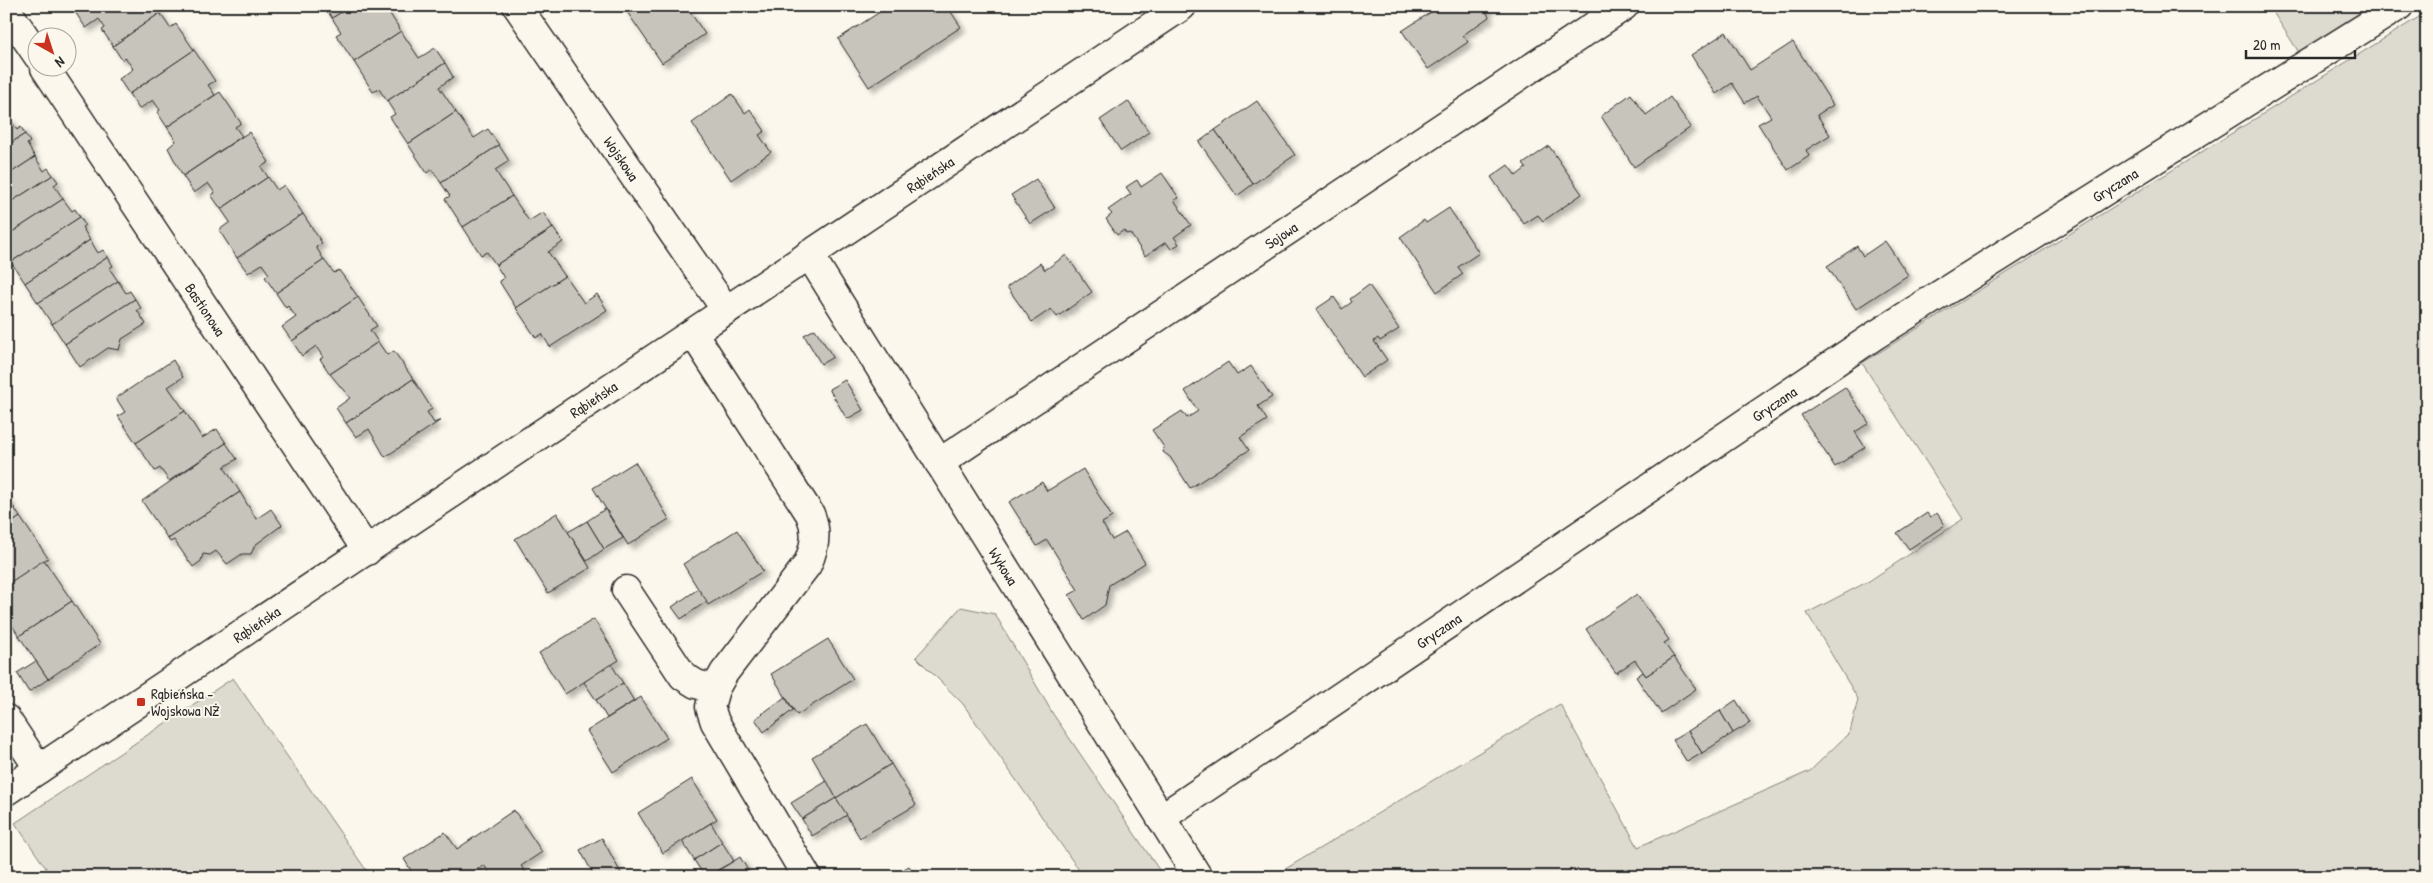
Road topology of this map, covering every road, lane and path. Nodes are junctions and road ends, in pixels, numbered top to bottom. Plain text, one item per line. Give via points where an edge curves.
1 (517, 6) edge
2 (1182, 6) edge
3 (1624, 6) edge
4 (2400, 6) edge
5 (6, 9) edge
6 (28, 41) edge
7 (52, 78) edge
8 (809, 254) junction
9 (726, 310) junction
10 (693, 333) junction
11 (938, 463) junction
12 (367, 551) junction
13 (626, 590) dead end
14 (715, 690) junction
15 (6, 719) edge
16 (40, 769) junction
17 (6, 791) edge
18 (1161, 818) junction
19 (807, 877) edge
20 (1198, 877) edge

1 - 9 street, Wojskowa
2 - 8 street, Rąbieńska
3 - 11 street, Sojowa
4 - 18 street, Gryczana via 1874,336
5 - 6 street
7 - 12 street, Bastionowa
8 - 9 street, Rąbieńska
8 - 11 street, Wykowa
9 - 10 street, Rąbieńska
10 - 12 street, Rąbieńska
10 - 14 street via 815,525 814,551 807,566 724,672
11 - 18 street, Wykowa
12 - 16 street, Rąbieńska
13 - 14 street via 682,676
14 - 19 street via 710,707 715,722
15 - 16 street
16 - 17 street, Rąbieńska
18 - 20 street, Wykowa

